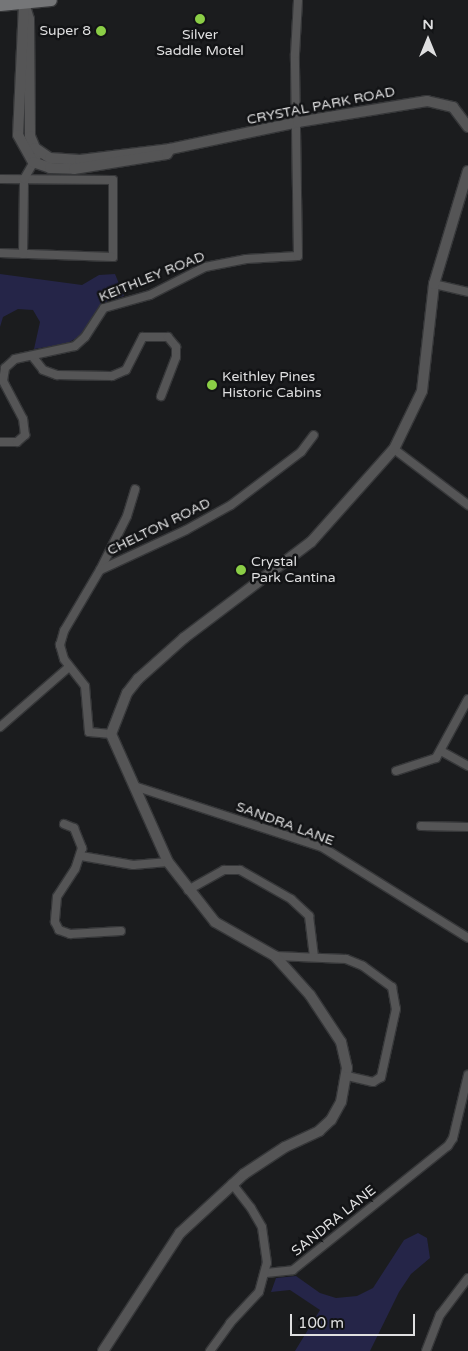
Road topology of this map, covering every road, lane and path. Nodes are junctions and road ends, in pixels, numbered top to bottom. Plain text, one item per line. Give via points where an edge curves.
1 (52, 0) edge
2 (298, 0) edge
3 (24, 3) junction
4 (0, 6) edge
5 (298, 122) junction
6 (468, 127) edge
7 (170, 149) junction
8 (39, 152) junction
9 (33, 162) junction
10 (468, 171) edge
11 (0, 178) edge
12 (24, 179) junction
13 (0, 253) edge
14 (23, 254) junction
15 (434, 284) junction
16 (468, 292) edge
17 (33, 357) junction
18 (161, 396) dead end
19 (314, 435) dead end
20 (0, 442) edge
21 (394, 449) junction
22 (135, 489) dead end
23 (468, 504) edge
24 (100, 570) junction
25 (69, 667) junction
26 (468, 699) edge
27 (0, 728) edge
28 (111, 734) junction
29 (441, 750) junction
30 (468, 766) edge
31 (396, 771) dead end
32 (134, 786) junction
33 (64, 824) dead end
34 (421, 826) dead end
35 (468, 827) edge
36 (81, 856) junction
37 (168, 862) junction
38 (188, 890) junction
39 (121, 931) dead end
40 (468, 938) edge
41 (275, 956) junction
42 (314, 957) junction
43 (468, 1075) edge
44 (347, 1076) junction
45 (232, 1184) junction
46 (266, 1273) junction
47 (468, 1278) edge
48 (103, 1351) edge
49 (210, 1351) edge
50 (426, 1351) edge

1 - 3 main road
2 - 5 street via 295,54
3 - 4 main road
3 - 8 street via 29,18 29,129
3 - 9 street via 18,135
5 - 6 street, CRYSTAL PARK ROAD via 436,101 453,107
5 - 7 street, CRYSTAL PARK ROAD
5 - 17 street, KEITHLEY ROAD via 298,256 246,258 205,267 150,294 104,308 75,346
7 - 8 street, CRYSTAL PARK ROAD via 80,160 57,160
7 - 9 street, CRYSTAL PARK ROAD via 167,154 74,169 50,168
8 - 9 street
9 - 12 street
10 - 15 street
11 - 12 street
12 - 14 street
12 - 14 street via 113,180 113,257
13 - 14 street
15 - 16 street
15 - 21 street via 422,391
17 - 18 street via 43,370 57,374 112,376 126,370 143,337 168,337 176,347 176,357
17 - 20 street, KEITHLEY ROAD via 15,359 5,368 3,381 26,427 22,439
19 - 24 street, CHELTON ROAD via 301,452 232,505
21 - 23 street
21 - 28 street via 311,542 184,638 138,679 127,693
22 - 24 street via 127,516
24 - 25 street, CHELTON ROAD via 61,639 61,651
25 - 27 street
25 - 28 street via 86,686 89,732
26 - 29 street
28 - 32 street
29 - 30 street
29 - 31 street via 432,760 405,765
32 - 37 street
32 - 40 street, SANDRA LANE via 322,847
33 - 36 street via 74,828 82,848
34 - 35 street
36 - 37 street via 132,865
36 - 39 street via 57,897 55,922 59,930 70,934
37 - 38 street
38 - 41 street via 215,922
38 - 42 street via 224,870 240,870 291,900 309,916
41 - 42 street
41 - 44 street via 330,1021 344,1049
42 - 44 street via 353,962 387,981 395,992 396,1009 381,1077 373,1082
43 - 46 street, SANDRA LANE via 453,1138 448,1146 293,1270
44 - 45 street via 341,1102 325,1126 274,1153
45 - 46 street via 252,1208 262,1227 268,1254
45 - 48 street via 180,1233
46 - 49 street via 252,1301 230,1323
47 - 50 street via 440,1315

